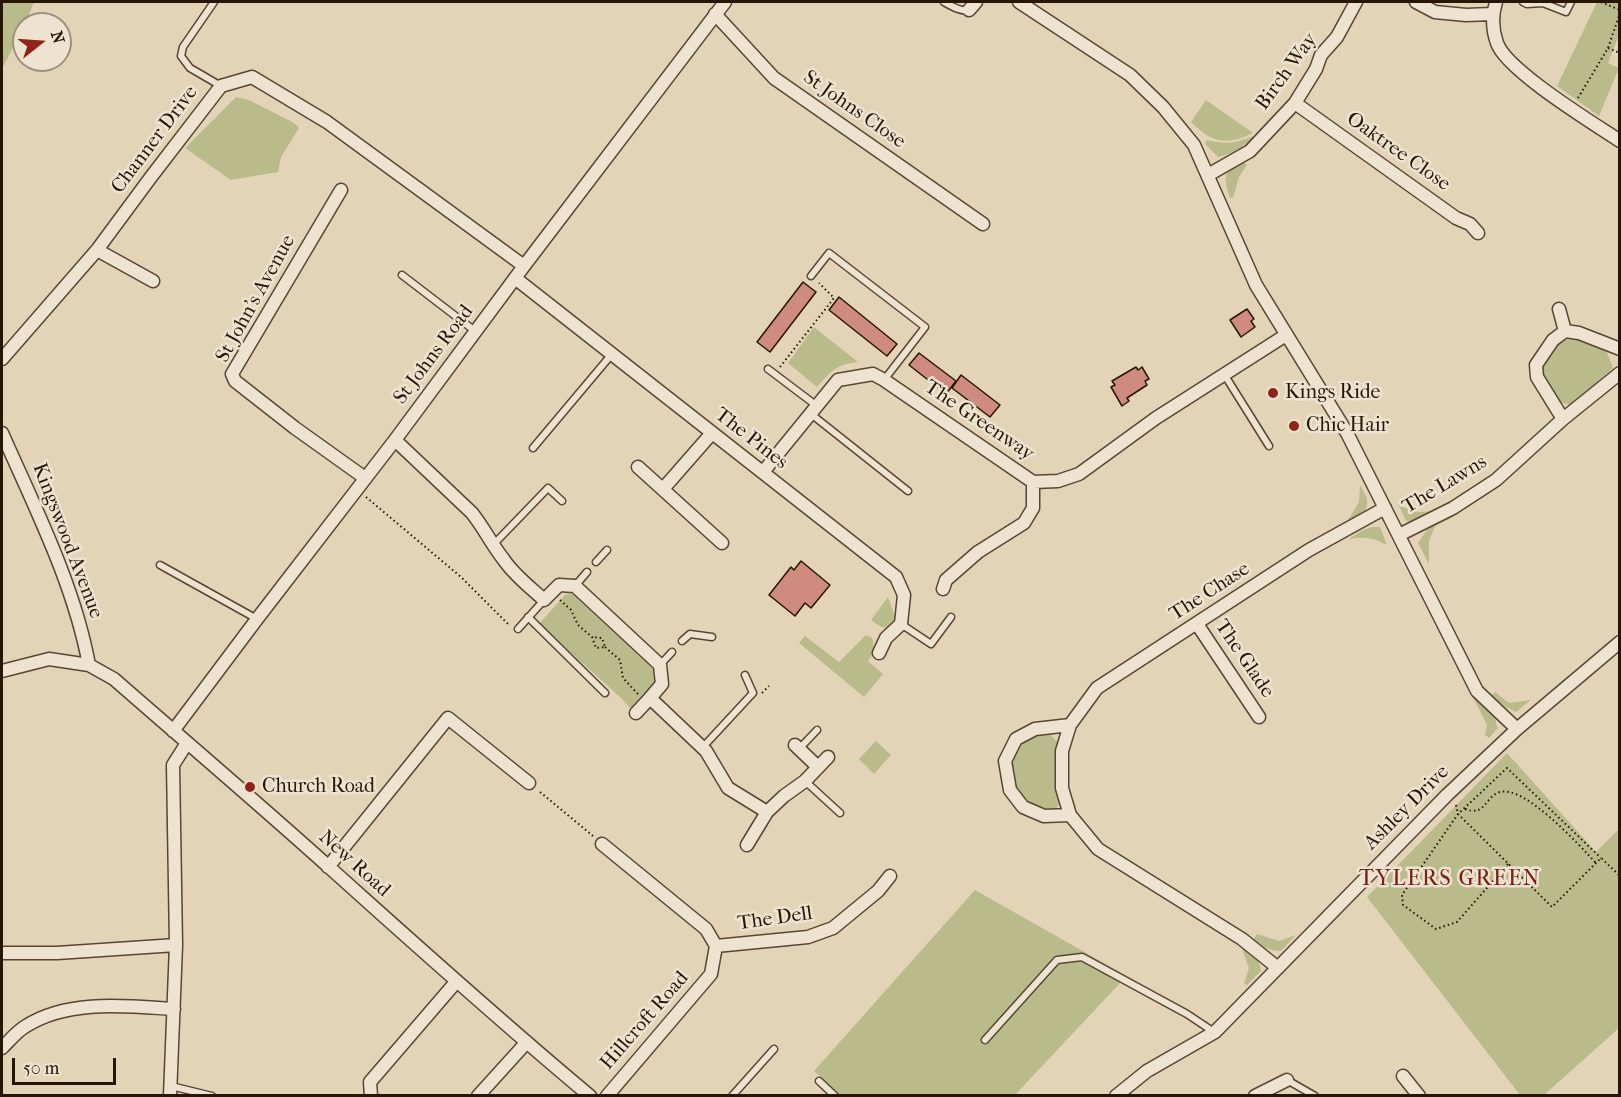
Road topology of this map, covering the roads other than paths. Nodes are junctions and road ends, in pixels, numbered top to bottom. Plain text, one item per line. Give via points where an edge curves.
1 (214, 2) edge
2 (725, 2) edge
3 (944, 2) edge
4 (1019, 2) edge
5 (1356, 2) edge
6 (1416, 2) edge
7 (1523, 2) edge
8 (1571, 2) edge
9 (973, 6) edge
10 (1494, 8) edge
11 (715, 14) junction
12 (221, 86) junction
13 (1294, 103) junction
14 (1620, 141) edge
15 (1208, 175) junction
16 (340, 190) dead end
17 (983, 224) dead end
18 (1478, 233) dead end
19 (97, 250) junction
20 (524, 266) junction
21 (402, 275) dead end
22 (811, 276) road end
23 (515, 278) junction
24 (153, 281) dead end
25 (1559, 309) dead end
26 (476, 331) junction
27 (1565, 331) junction
28 (1286, 336) junction
29 (1620, 349) edge
30 (612, 354) junction
31 (2, 359) edge
32 (771, 372) road end
33 (1620, 373) edge
34 (1224, 374) junction
35 (884, 380) junction
36 (813, 410) junction
37 (1563, 420) junction
38 (2, 433) edge
39 (712, 433) junction
40 (395, 440) junction
41 (1269, 446) dead end
42 (533, 448) dead end
43 (638, 467) dead end
44 (763, 472) junction
45 (365, 478) junction
46 (1034, 482) junction
47 (663, 489) junction
48 (908, 492) dead end
49 (562, 501) dead end
50 (1385, 508) junction
51 (1399, 535) junction
52 (722, 543) dead end
53 (493, 545) junction
54 (607, 550) dead end
55 (596, 562) dead end
56 (160, 565) dead end
57 (587, 572) dead end
58 (575, 586) junction
59 (943, 589) dead end
60 (548, 596) junction
61 (528, 617) junction
62 (951, 617) dead end
63 (257, 619) junction
64 (901, 624) junction
65 (1197, 624) junction
66 (518, 628) road end
67 (712, 637) dead end
68 (682, 641) dead end
69 (1620, 642) edge
70 (672, 652) dead end
71 (879, 652) dead end
72 (88, 665) junction
73 (660, 665) junction
74 (2, 671) edge
75 (745, 675) dead end
76 (604, 693) dead end
77 (650, 698) junction
78 (636, 713) dead end
79 (1259, 717) dead end
80 (1070, 724) junction
81 (1517, 729) junction
82 (817, 730) dead end
83 (173, 731) junction
84 (187, 743) junction
85 (797, 747) joint
86 (702, 748) junction
87 (828, 757) dead end
88 (818, 767) junction
89 (805, 781) junction
90 (529, 783) road end
91 (767, 812) junction
92 (840, 813) dead end
93 (1070, 815) junction
94 (602, 844) road end
95 (747, 845) dead end
96 (328, 867) junction
97 (890, 876) dead end
98 (176, 945) junction
99 (716, 946) junction
100 (2, 953) edge
101 (1278, 968) junction
102 (456, 982) junction
103 (174, 1009) junction
104 (1215, 1032) junction
105 (985, 1040) dead end
106 (526, 1043) junction
107 (2, 1047) edge
108 (774, 1049) dead end
109 (1403, 1077) dead end
110 (1287, 1080) joint
111 (819, 1081) dead end
112 (170, 1091) edge
113 (212, 1095) edge
114 (370, 1095) edge
115 (478, 1095) edge
116 (590, 1095) edge
117 (607, 1095) edge
118 (732, 1095) edge
119 (835, 1095) edge
120 (1116, 1095) edge
121 (1255, 1095) edge
122 (1315, 1095) edge
123 (1419, 1095) edge

1 - 12 lane via 181,56 190,68
2 - 11 street, St Johns Road
3 - 9 lane via 966,11
4 - 15 street via 1130,75 1163,106 1194,145
5 - 13 street, Birch Way
6 - 10 street via 1435,12 1466,15
7 - 8 lane via 1543,3 1566,12
10 - 14 street via 1497,44 1516,68
11 - 17 street, St Johns Close via 774,78
11 - 20 street, St Johns Road
12 - 19 street, Channer Drive
12 - 20 street, Channer Drive via 252,77 271,88 327,122
13 - 15 street, Birch Way via 1250,151
13 - 18 street, Oaktree Close
15 - 28 street via 1256,285
16 - 45 street, St John's Avenue via 232,374 260,401
19 - 24 street
19 - 31 street, Channer Drive
20 - 23 street, St Johns Road
21 - 26 lane
22 - 35 lane via 829,253 925,327
23 - 26 street, St Johns Road
23 - 30 street, The Pines
25 - 27 street
26 - 40 street, St Johns Road
27 - 29 street
27 - 37 street via 1553,340 1536,365 1537,377
28 - 34 street, The Greenway
28 - 50 street via 1347,433
30 - 39 street, The Pines
30 - 42 lane
32 - 36 lane
33 - 37 street, The Lawns
34 - 41 lane
34 - 46 street, The Greenway via 1079,474 1058,481
35 - 36 street, The Greenway via 873,374 838,380
35 - 46 street, The Greenway
36 - 44 street, The Greenway
36 - 48 lane
37 - 51 street, The Lawns via 1496,480 1453,508
38 - 72 street, Kingswood Avenue via 61,570
39 - 44 street, The Pines
39 - 47 street
40 - 45 street, St Johns Road
40 - 53 street via 472,513
43 - 47 street
44 - 64 street, The Pines via 896,577 904,595
45 - 63 street, St Johns Road
46 - 59 street via 1033,508 1024,523 978,552 946,580
47 - 52 street
49 - 53 lane via 548,488
50 - 51 street
50 - 65 street, The Chase via 1309,550
51 - 81 street via 1478,691
53 - 60 street via 506,563
54 - 55 lane
56 - 63 lane
57 - 58 lane
58 - 60 street via 559,585
58 - 73 street
60 - 61 lane
61 - 66 lane
61 - 76 lane
62 - 64 lane via 931,644
63 - 83 street, St Johns Road
64 - 71 street via 886,638
65 - 79 street, The Glade
65 - 80 street, The Chase via 1097,688
67 - 68 lane via 690,634
69 - 81 street, Ashley Drive
70 - 73 lane
72 - 74 street, New Road via 49,659
72 - 83 street, New Road via 114,679
73 - 77 street via 662,684
75 - 86 lane via 753,693
77 - 78 street
77 - 86 street
80 - 93 street, The Chase via 1062,751 1062,788
80 - 93 street via 1035,729 1016,739 1005,761 1010,790 1023,807 1044,816
81 - 101 street, Ashley Drive
82 - 85 lane
83 - 84 street, New Road
84 - 96 street, New Road
84 - 98 street via 173,765
85 - 88 street
86 - 91 street via 728,788
87 - 88 street
88 - 89 street
89 - 91 street
89 - 92 lane
90 - 96 street via 448,718
91 - 95 street
93 - 101 street, The Chase via 1098,849 1242,939
94 - 99 street via 706,929
96 - 102 street, New Road
97 - 99 street, The Dell via 833,928 808,937
98 - 100 street
98 - 103 street
99 - 117 street, Hillcroft Road via 711,974
101 - 104 street, Ashley Drive
102 - 106 street, New Road
102 - 114 street via 370,1082
103 - 107 street via 116,1005 59,1011 26,1026
103 - 112 street
104 - 105 lane via 1082,957 1057,960
104 - 120 street, Ashley Drive via 1147,1071
106 - 115 street
106 - 116 street, New Road
108 - 118 lane
109 - 123 street
110 - 121 street
110 - 122 lane
111 - 119 lane
112 - 113 lane

